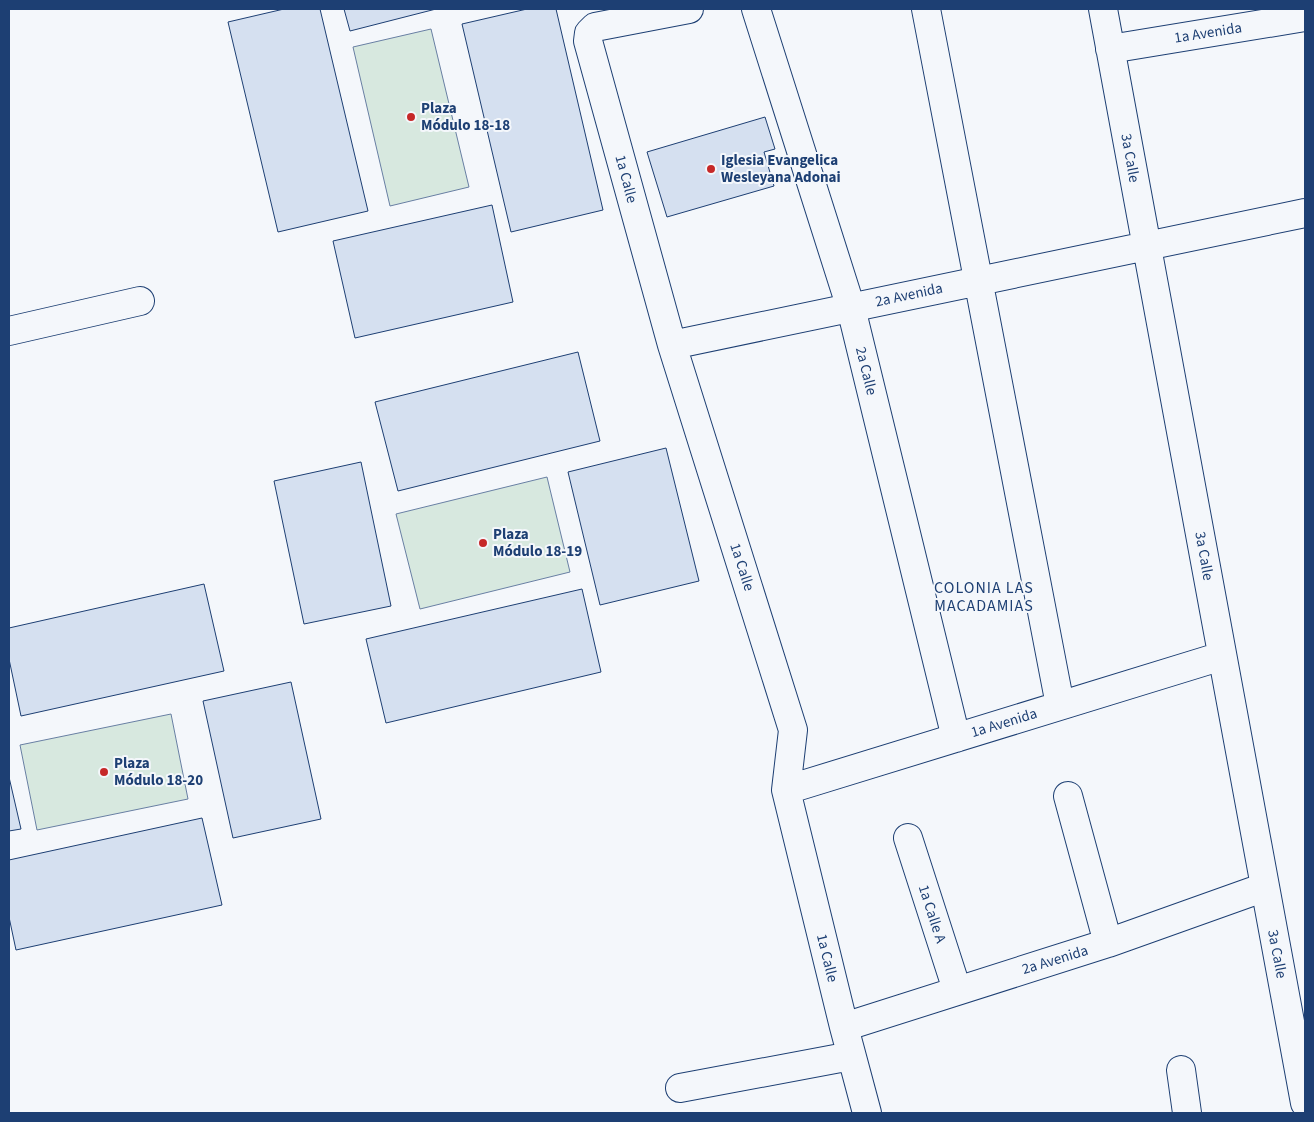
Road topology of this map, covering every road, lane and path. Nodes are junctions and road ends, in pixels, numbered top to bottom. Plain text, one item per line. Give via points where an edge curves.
1 (690, 9) edge
2 (756, 9) edge
3 (926, 9) edge
4 (1103, 9) edge
5 (1305, 17) edge
6 (1110, 49) junction
7 (1305, 213) edge
8 (1147, 246) junction
9 (979, 281) junction
10 (140, 301) dead end
11 (851, 308) junction
12 (9, 331) edge
13 (672, 345) junction
14 (1222, 656) junction
15 (1060, 706) junction
16 (956, 738) junction
17 (786, 790) junction
18 (1068, 796) dead end
19 (908, 838) dead end
20 (1265, 887) junction
21 (1108, 943) junction
22 (957, 990) junction
23 (844, 1027) junction
24 (851, 1056) junction
25 (1180, 1070) dead end
26 (680, 1088) dead end
27 (1305, 1103) edge
28 (867, 1113) edge
29 (1187, 1113) edge

1 - 13 street, 1a Calle via 595,27 588,40
2 - 11 street, 2a Calle
3 - 9 street
4 - 6 street, 3a Calle
5 - 6 street, 1a Avenida
6 - 8 street, 3a Calle
7 - 8 street
8 - 9 street, 2a Avenida
8 - 14 street, 3a Calle
9 - 11 street, 2a Avenida
9 - 15 street
10 - 12 street
11 - 13 street, 2a Avenida
11 - 16 street, 2a Calle
13 - 17 street, 1a Calle via 794,730
14 - 15 street, 1a Avenida
14 - 20 street, 3a Calle
15 - 16 street, 1a Avenida
16 - 17 street, 1a Avenida
17 - 23 street, 1a Calle
18 - 21 street
19 - 22 street, 1a Calle A
20 - 21 street, 2a Avenida
20 - 27 street, 3a Calle
21 - 22 street, 2a Avenida
22 - 23 street, 2a Avenida
23 - 24 street, 1a Calle
24 - 26 street
24 - 28 street, 1a Calle
25 - 29 street

